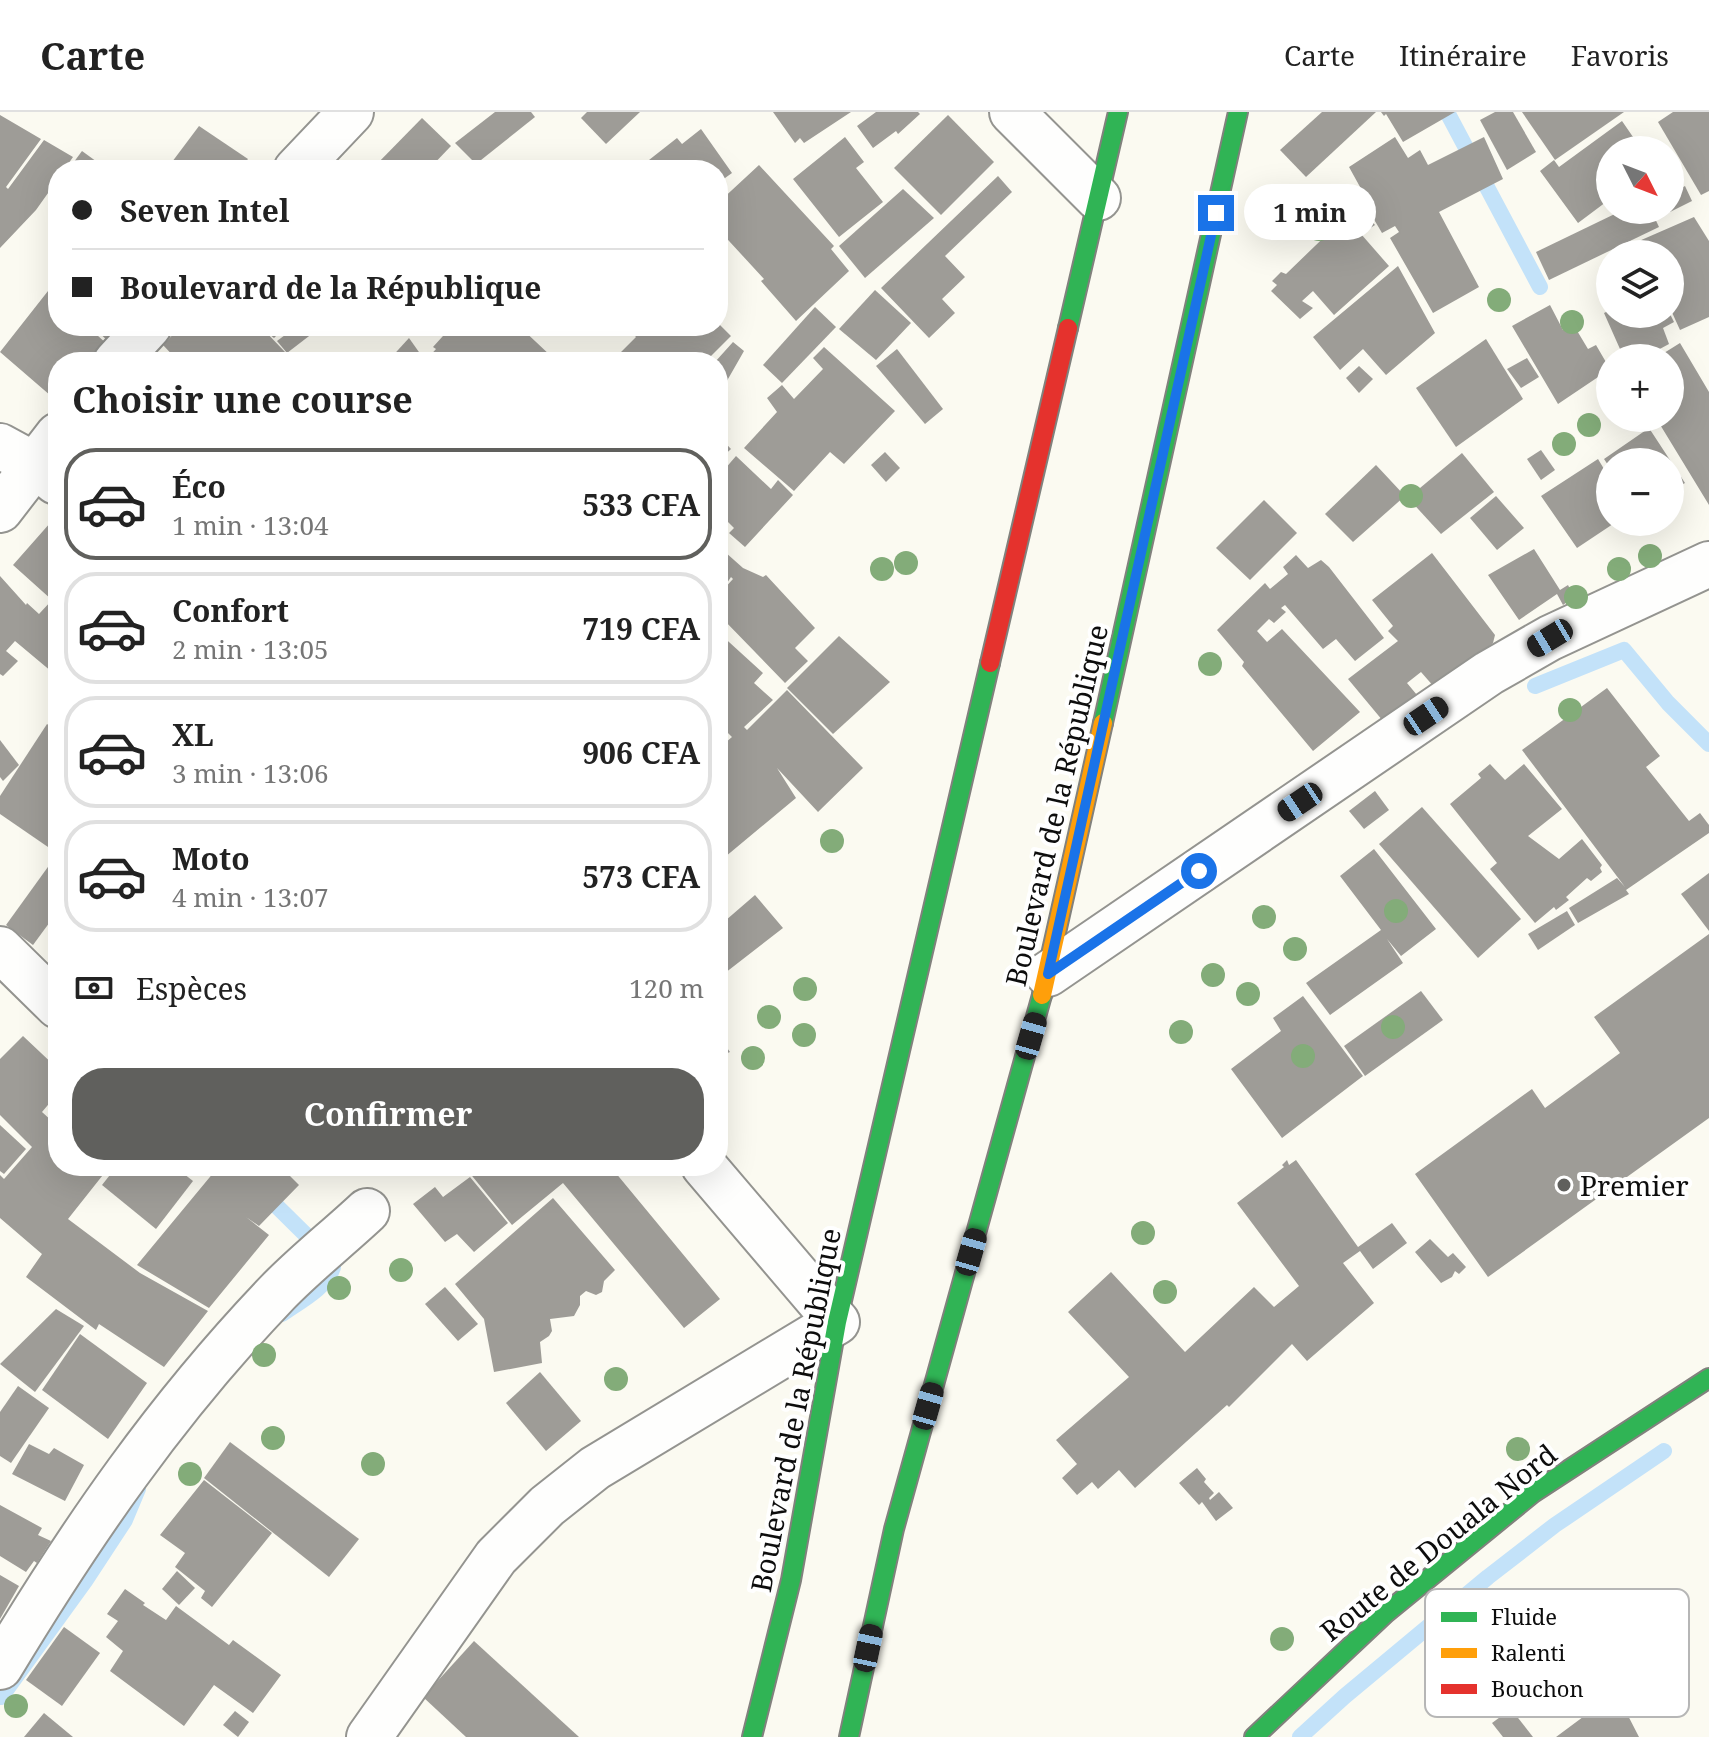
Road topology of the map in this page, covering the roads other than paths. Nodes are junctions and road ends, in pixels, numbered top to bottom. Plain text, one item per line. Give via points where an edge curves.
1 (351, 112) edge
2 (1012, 112) edge
3 (1118, 112) edge
4 (1238, 112) edge
5 (305, 160) edge
6 (1098, 198) junction
7 (140, 336) edge
8 (125, 352) edge
9 (38, 457) edge
10 (0, 510) edge
11 (1709, 564) edge
12 (0, 949) edge
13 (1048, 974) junction
14 (48, 996) edge
15 (713, 1176) edge
16 (367, 1211) dead end
17 (837, 1322) junction
18 (1709, 1378) edge
19 (0, 1667) edge
20 (369, 1737) edge
21 (752, 1737) edge
22 (849, 1737) edge
23 (1254, 1737) edge

1 - 5 street
2 - 6 street
3 - 6 main road, Boulevard de la République
4 - 13 main road, Boulevard de la République
6 - 17 main road, Boulevard de la République
7 - 8 street
9 - 10 street
11 - 13 street via 1550,638 1489,673
12 - 14 street
13 - 22 main road, Boulevard de la République via 894,1529
15 - 17 street
16 - 19 street via 279,1292 188,1394 128,1469
17 - 20 street via 595,1468 547,1506 496,1557
17 - 21 main road, Boulevard de la République via 791,1580
18 - 23 main road, Route de Douala Nord via 1533,1493 1386,1613

